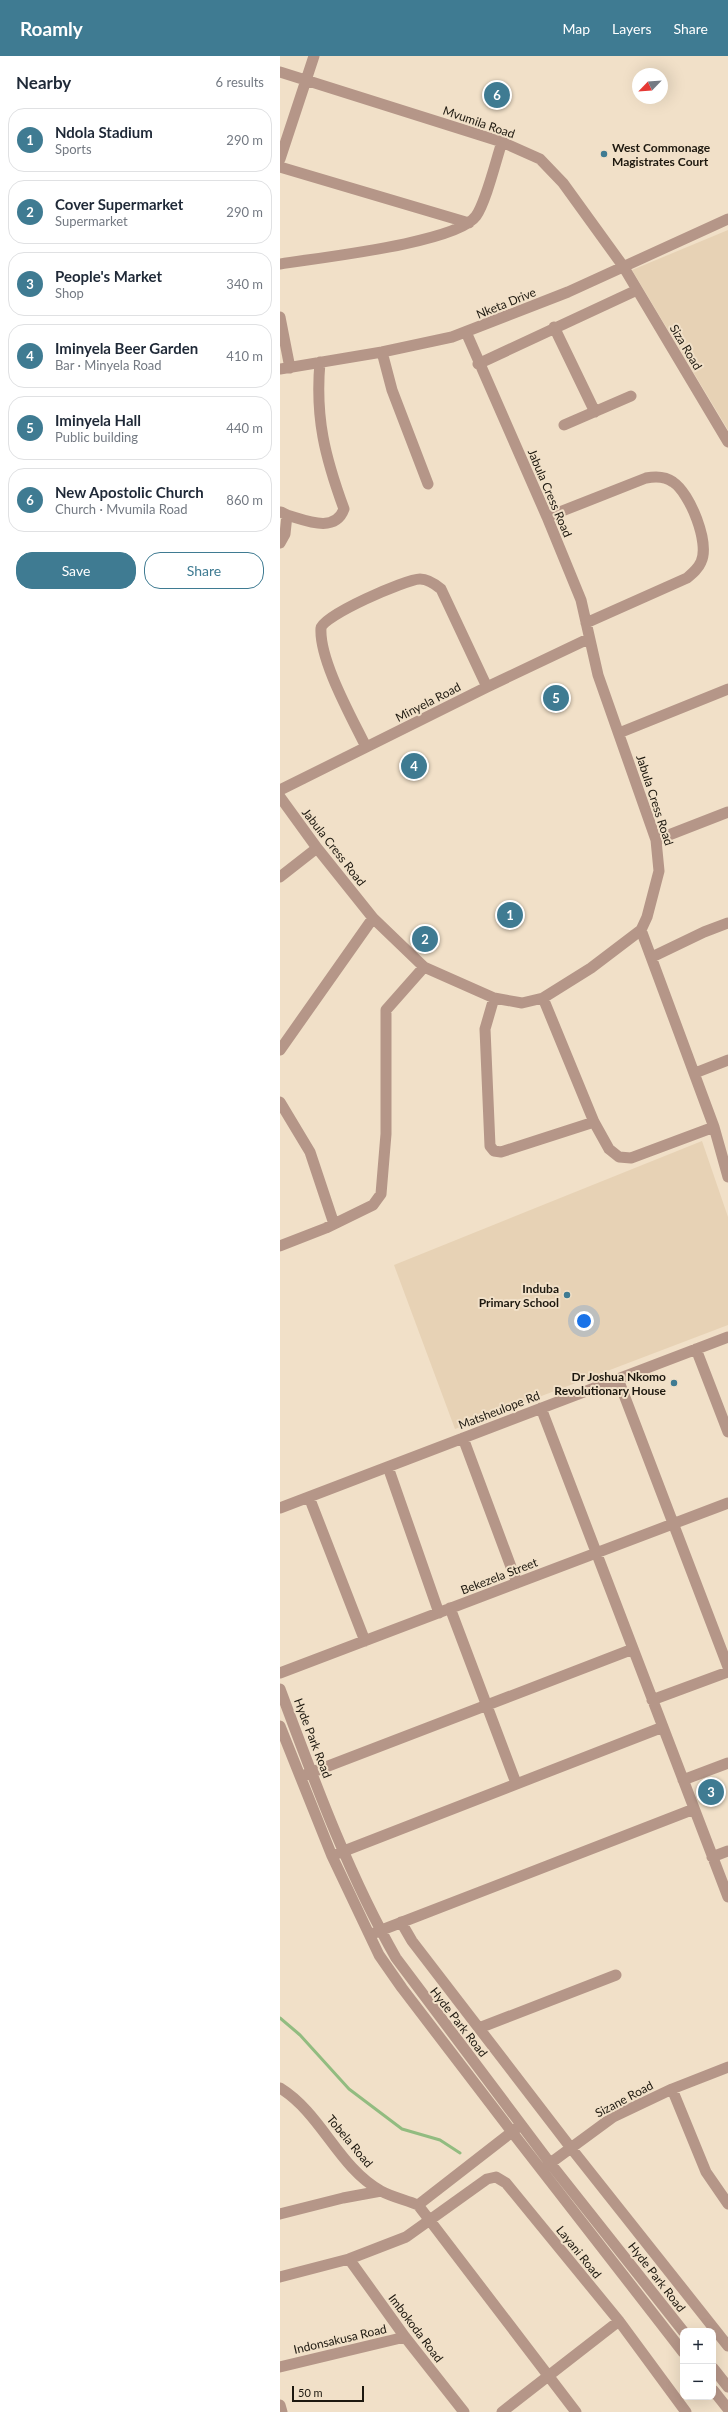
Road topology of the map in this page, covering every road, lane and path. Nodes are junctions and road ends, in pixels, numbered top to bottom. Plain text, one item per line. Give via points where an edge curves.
1 (314, 56) edge
2 (280, 72) edge
3 (306, 80) junction
4 (502, 142) junction
5 (280, 159) edge
6 (280, 167) edge
7 (728, 219) edge
8 (469, 223) junction
9 (280, 264) edge
10 (623, 266) junction
11 (636, 290) junction
12 (280, 317) edge
13 (554, 327) junction
14 (466, 332) junction
15 (382, 352) junction
16 (320, 362) junction
17 (478, 364) junction
18 (285, 368) edge
19 (631, 396) dead end
20 (595, 412) junction
21 (564, 425) dead end
22 (728, 442) edge
23 (428, 484) dead end
24 (283, 513) edge
25 (547, 517) junction
26 (280, 543) edge
27 (586, 623) junction
28 (588, 639) junction
29 (487, 687) junction
30 (728, 689) edge
31 (619, 733) junction
32 (366, 748) junction
33 (280, 790) edge
34 (280, 797) edge
35 (728, 812) edge
36 (656, 840) junction
37 (317, 848) junction
38 (280, 876) edge
39 (374, 918) junction
40 (728, 923) edge
41 (641, 930) junction
42 (652, 957) junction
43 (424, 967) junction
44 (494, 998) junction
45 (543, 998) junction
46 (280, 1050) edge
47 (728, 1060) edge
48 (695, 1073) junction
49 (280, 1102) edge
50 (594, 1122) junction
51 (714, 1126) junction
52 (728, 1177) edge
53 (334, 1224) junction
54 (280, 1246) edge
55 (728, 1337) edge
56 (696, 1349) junction
57 (618, 1379) junction
58 (541, 1408) junction
59 (728, 1432) edge
60 (463, 1438) junction
61 (388, 1467) junction
62 (309, 1497) junction
63 (728, 1503) edge
64 (280, 1508) edge
65 (674, 1524) junction
66 (596, 1553) junction
67 (517, 1583) junction
68 (450, 1608) junction
69 (439, 1613) junction
70 (365, 1641) junction
71 (633, 1649) junction
72 (728, 1666) edge
73 (728, 1672) edge
74 (280, 1673) edge
75 (280, 1689) edge
76 (652, 1700) junction
77 (485, 1706) junction
78 (280, 1726) edge
79 (663, 1727) junction
80 (728, 1763) edge
81 (312, 1772) junction
82 (299, 1777) junction
83 (683, 1780) junction
84 (516, 1783) junction
85 (694, 1809) junction
86 (345, 1851) junction
87 (728, 1851) edge
88 (332, 1856) junction
89 (712, 1857) junction
90 (728, 1897) edge
91 (401, 1922) junction
92 (380, 1930) junction
93 (368, 1935) junction
94 (616, 1975) dead end
95 (479, 2028) junction
96 (728, 2067) edge
97 (280, 2088) edge
98 (672, 2089) junction
99 (522, 2124) junction
100 (512, 2132) junction
101 (571, 2148) junction
102 (550, 2163) junction
103 (541, 2170) junction
104 (381, 2191) junction
105 (728, 2204) edge
106 (418, 2205) junction
107 (280, 2214) edge
108 (430, 2221) junction
109 (349, 2259) junction
110 (280, 2277) edge
111 (619, 2321) junction
112 (681, 2328) edge
113 (405, 2337) junction
114 (728, 2346) edge
115 (680, 2348) edge
116 (280, 2367) edge
117 (716, 2372) edge
118 (548, 2376) junction
119 (728, 2387) edge
120 (716, 2394) edge
121 (280, 2404) edge
122 (728, 2409) edge
123 (282, 2412) edge
124 (464, 2412) edge
125 (502, 2412) edge
126 (576, 2412) edge
127 (686, 2412) edge

1 - 3 street
2 - 3 street, Mvumila Road
3 - 4 street, Mvumila Road
3 - 5 street
4 - 8 street via 479,211
4 - 10 street, Mvumila Road via 540,159 552,170
6 - 8 street
7 - 10 street, Nketa Drive
8 - 9 street via 428,240
10 - 11 street, Siza Road
10 - 14 street, Nketa Drive via 568,292
11 - 13 street
11 - 22 street, Siza Road
12 - 18 street
13 - 17 street
13 - 20 street
14 - 15 street, Nketa Drive
14 - 17 street, Jabula Cress Road
15 - 16 street, Nketa Drive
15 - 23 street via 392,390
16 - 18 street, Nketa Drive
16 - 24 street via 317,399 320,425 326,461 344,509 342,515 334,522 324,524
17 - 25 street, Jabula Cress Road
19 - 20 street
20 - 21 street
24 - 26 street via 285,534
25 - 27 street, Jabula Cress Road via 581,600
25 - 27 street via 656,476 674,482 699,524 702,560 687,578
27 - 28 street, Jabula Cress Road
28 - 29 street, Minyela Road
28 - 31 street, Jabula Cress Road
29 - 32 street, Minyela Road
29 - 32 street via 441,589 430,581 411,579 339,612 321,626 322,641 335,681
30 - 31 street
31 - 36 street, Jabula Cress Road
32 - 33 street, Minyela Road
34 - 37 street, Jabula Cress Road
35 - 36 street
36 - 41 street, Jabula Cress Road via 659,871
37 - 38 street
37 - 39 street, Jabula Cress Road
39 - 43 street, Jabula Cress Road
39 - 46 street
40 - 42 street
41 - 42 street
41 - 45 street, Jabula Cress Road via 591,968
42 - 48 street
43 - 44 street, Jabula Cress Road
43 - 53 street via 386,1010 386,1134 381,1194 373,1205
44 - 45 street, Jabula Cress Road via 522,1003
44 - 50 street via 485,1029 490,1146 494,1151 501,1152
45 - 50 street
47 - 48 street
48 - 51 street
49 - 53 street via 310,1152
50 - 51 street via 609,1149 619,1157 631,1158
51 - 52 street
53 - 54 street
55 - 56 street, Matsheulope Rd
56 - 57 street, Matsheulope Rd
56 - 59 street
57 - 58 street, Matsheulope Rd
57 - 65 street
58 - 60 street, Matsheulope Rd
58 - 66 street
60 - 61 street, Matsheulope Rd
60 - 67 street
61 - 62 street, Matsheulope Rd
61 - 69 street
62 - 64 street, Matsheulope Rd
62 - 70 street
63 - 65 street, Bekezela Street
65 - 66 street, Bekezela Street
65 - 72 street
66 - 67 street, Bekezela Street
66 - 71 street
67 - 68 street, Bekezela Street
68 - 69 street, Bekezela Street
68 - 77 street
69 - 70 street, Bekezela Street
70 - 74 street, Bekezela Street
71 - 76 street
71 - 77 street
73 - 76 street
75 - 81 street, Hyde Park Road
76 - 79 street
77 - 81 street
77 - 84 street
78 - 82 street, Hyde Park Road
79 - 83 street
79 - 84 street
80 - 83 street
81 - 82 street
81 - 86 street, Hyde Park Road
82 - 88 street, Hyde Park Road
83 - 85 street
84 - 86 street
85 - 89 street
85 - 91 street
86 - 88 street
86 - 92 street, Hyde Park Road
87 - 89 street
88 - 93 street, Hyde Park Road
89 - 90 street
91 - 92 street
91 - 95 street via 412,1941
92 - 93 street
92 - 99 street, Hyde Park Road via 412,1982
93 - 100 street, Hyde Park Road via 402,1988
94 - 95 street
95 - 101 street
96 - 98 street, Sizane Road
97 - 104 street, Tobela Road via 307,2109 354,2168
98 - 101 street, Sizane Road via 613,2117
98 - 105 street via 706,2172
99 - 100 street
99 - 102 street, Hyde Park Road
100 - 103 street, Hyde Park Road
100 - 106 street
101 - 102 street, Sizane Road
101 - 114 street
102 - 103 street, Sizane Road
102 - 112 street, Hyde Park Road
103 - 115 street, Hyde Park Road
104 - 106 street, Tobela Road
104 - 107 street
106 - 108 street
108 - 109 street via 406,2237
108 - 111 street, Layani Road via 487,2179 500,2179 506,2183
108 - 118 street
109 - 110 street
109 - 113 street, Imbokoda Road
111 - 118 street
111 - 127 street, Layani Road
113 - 116 street, Indonsakusa Road
113 - 124 street, Imbokoda Road
117 - 119 street
118 - 125 street
118 - 126 street
120 - 122 street
121 - 123 street

